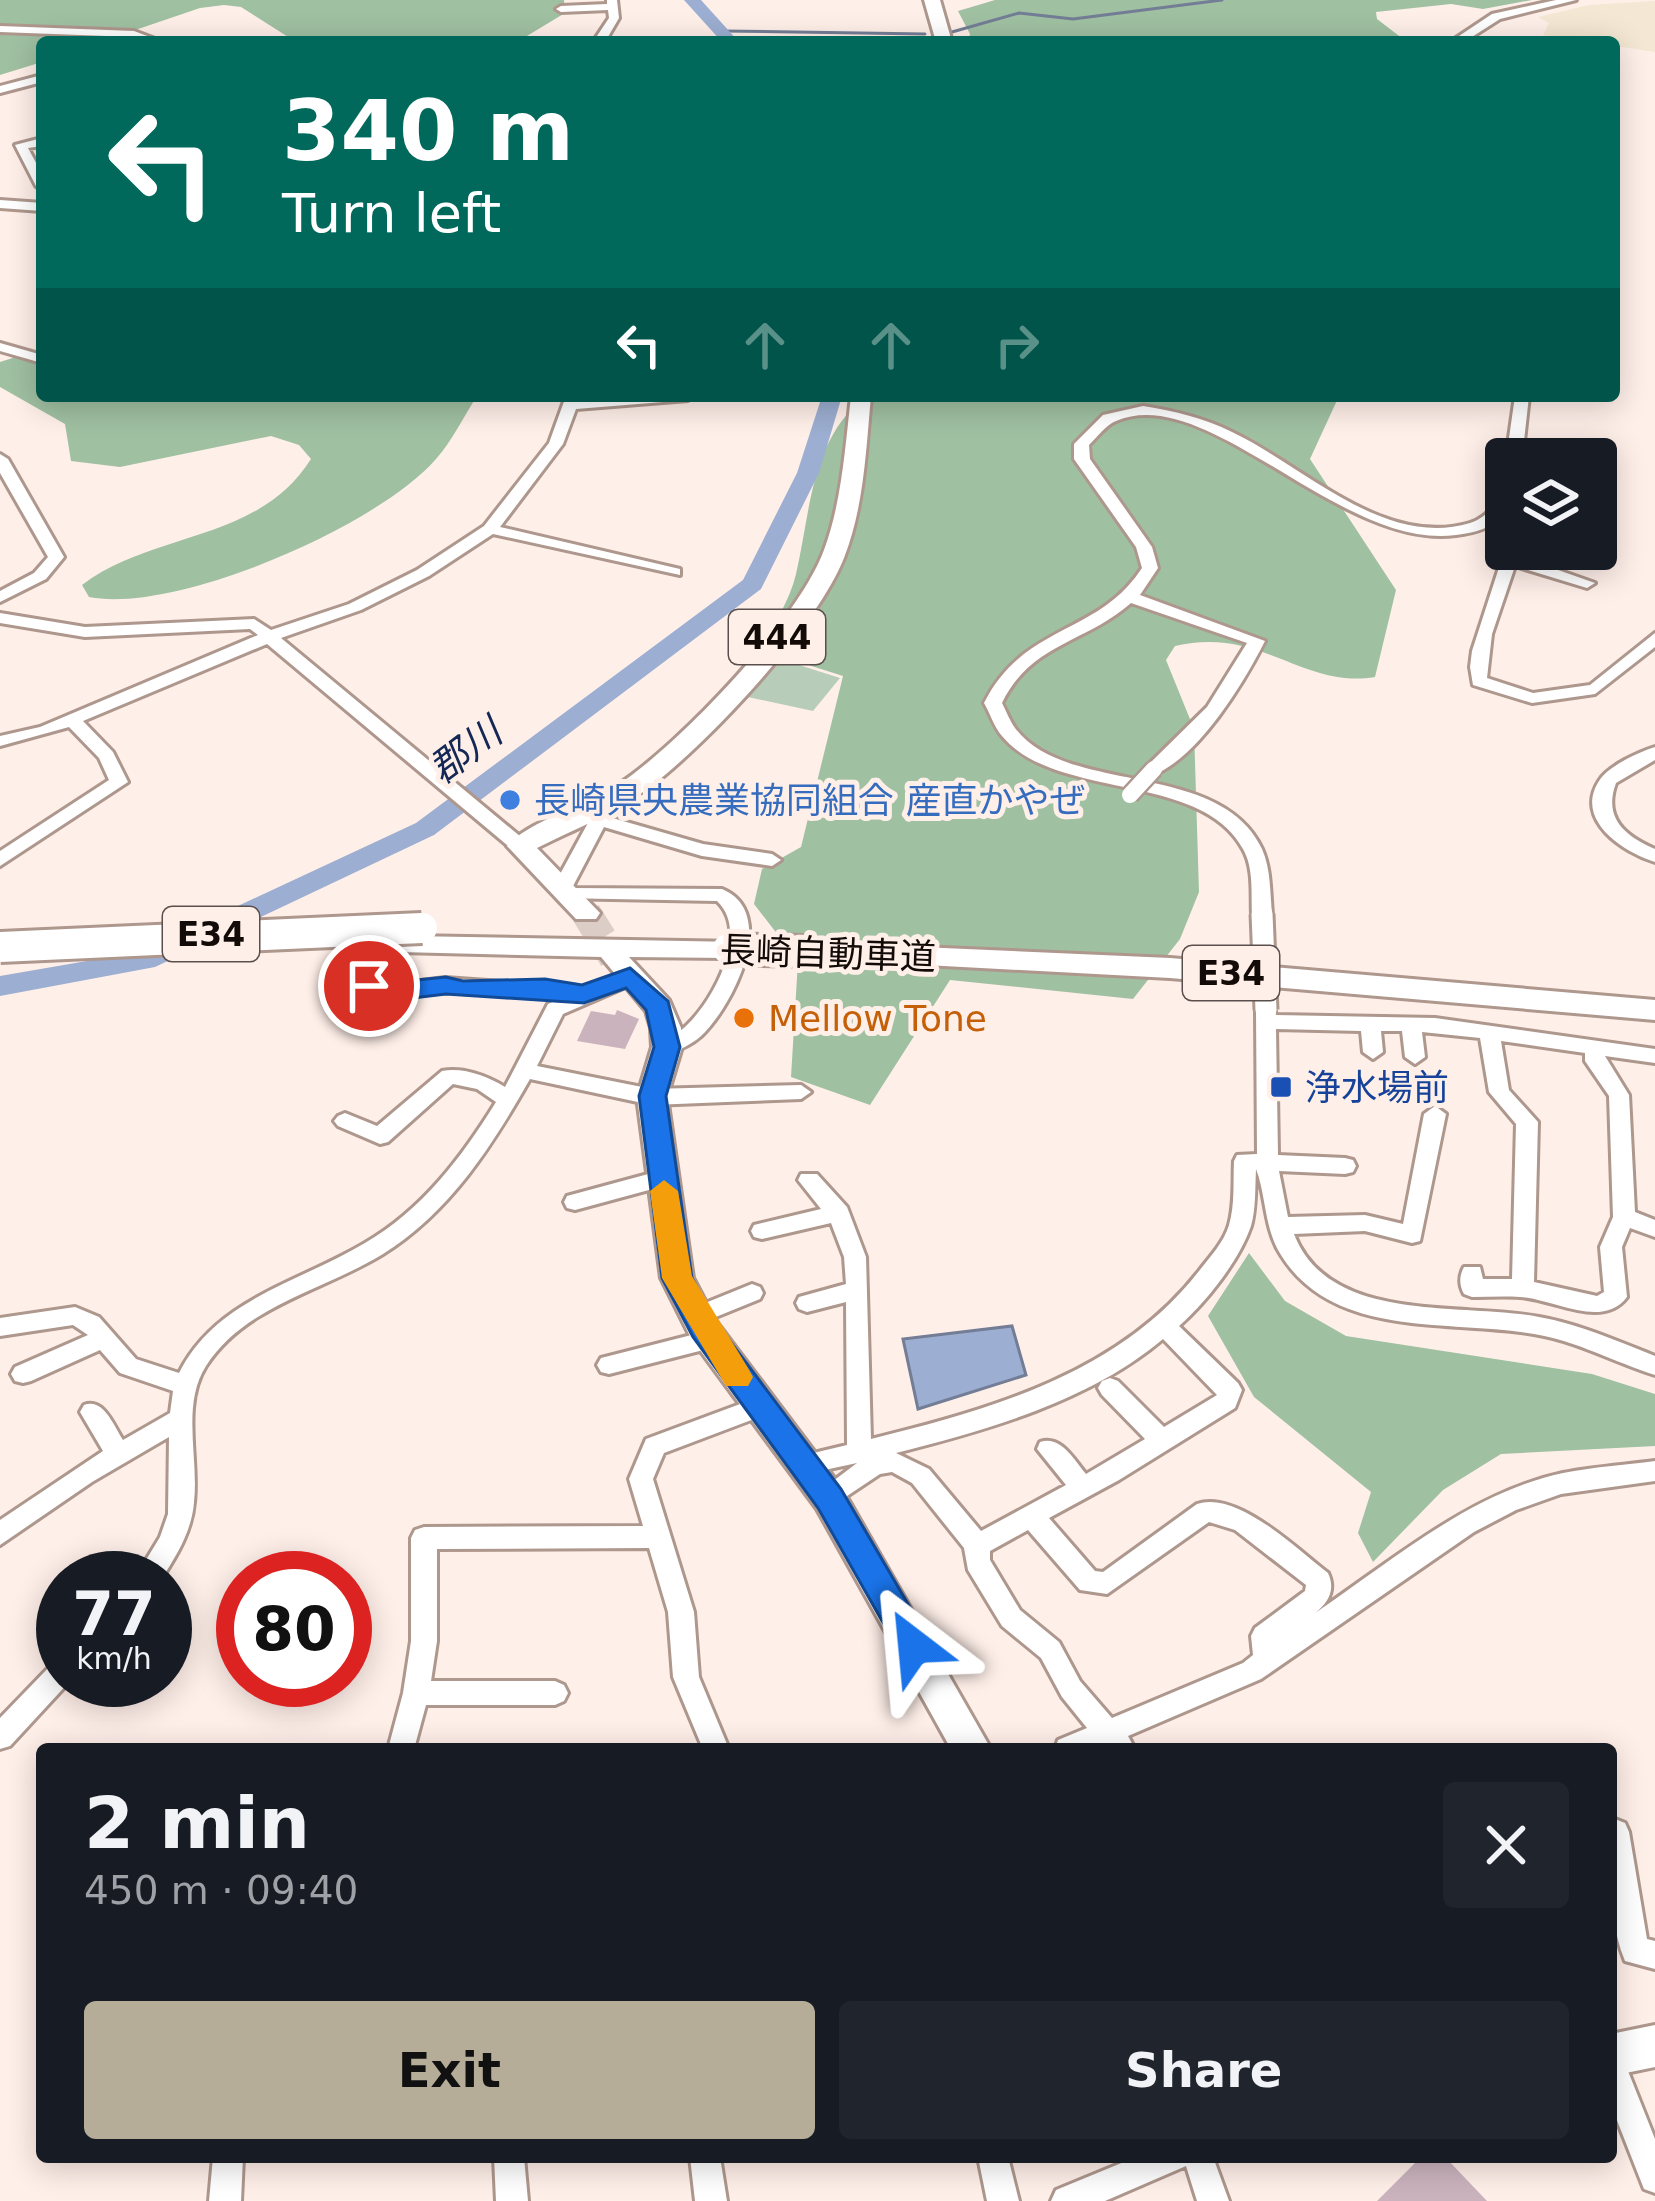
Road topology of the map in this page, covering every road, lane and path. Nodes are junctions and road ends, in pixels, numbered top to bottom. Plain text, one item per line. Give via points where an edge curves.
1 (932, 0) edge
2 (1571, 0) edge
3 (612, 4) edge
4 (561, 9) dead end
5 (0, 29) edge
6 (140, 36) edge
7 (603, 36) edge
8 (942, 36) edge
9 (1465, 36) edge
10 (36, 80) edge
11 (0, 91) edge
12 (36, 143) edge
13 (36, 174) edge
14 (0, 204) edge
15 (36, 207) edge
16 (0, 346) edge
17 (36, 357) edge
18 (574, 402) edge
19 (860, 402) edge
20 (1521, 402) edge
21 (1517, 438) edge
22 (0, 459) edge
23 (1485, 522) edge
24 (490, 529) junction
25 (1506, 570) edge
26 (1553, 570) edge
27 (674, 572) dead end
28 (1587, 583) dead end
29 (2, 594) edge
30 (1130, 597) junction
31 (0, 618) edge
32 (273, 635) junction
33 (1655, 638) edge
34 (73, 719) junction
35 (0, 741) edge
36 (1655, 752) edge
37 (1130, 795) dead end
38 (605, 810) junction
39 (520, 846) junction
40 (1655, 856) edge
41 (0, 860) edge
42 (772, 860) dead end
43 (571, 899) junction
44 (369, 918) dead end
45 (416, 937) junction
46 (806, 942) junction
47 (0, 947) edge
48 (0, 967) edge
49 (622, 968) joint
50 (1655, 992) edge
51 (584, 994) junction
52 (1655, 1010) edge
53 (1266, 1016) junction
54 (1370, 1024) junction
55 (1411, 1024) junction
56 (1489, 1030) junction
57 (667, 1047) junction
58 (1595, 1050) junction
59 (1373, 1052) dead end
60 (1655, 1056) edge
61 (1415, 1057) dead end
62 (526, 1071) junction
63 (801, 1092) dead end
64 (652, 1096) junction
65 (508, 1099) junction
66 (1435, 1114) dead end
67 (345, 1121) dead end
68 (1271, 1161) junction
69 (1345, 1166) dead end
70 (663, 1178) junction
71 (809, 1180) dead end
72 (575, 1202) dead end
73 (839, 1213) junction
74 (1624, 1217) junction
75 (1280, 1226) junction
76 (1655, 1229) edge
77 (762, 1231) dead end
78 (1472, 1273) dead end
79 (1522, 1288) junction
80 (857, 1290) junction
81 (752, 1293) dead end
82 (807, 1303) dead end
83 (0, 1327) edge
84 (704, 1327) junction
85 (1166, 1328) junction
86 (104, 1338) junction
87 (609, 1365) dead end
88 (1655, 1366) edge
89 (22, 1374) dead end
90 (185, 1385) junction
91 (1110, 1388) dead end
92 (759, 1407) junction
93 (92, 1412) dead end
94 (182, 1418) junction
95 (1162, 1441) junction
96 (1049, 1449) dead end
97 (859, 1453) junction
98 (119, 1454) junction
99 (806, 1465) junction
100 (1655, 1471) edge
101 (1084, 1488) junction
102 (829, 1498) junction
103 (1031, 1516) junction
104 (0, 1534) edge
105 (658, 1537) junction
106 (977, 1546) junction
107 (164, 1551) edge
108 (1268, 1661) junction
109 (416, 1693) junction
110 (555, 1693) dead end
111 (36, 1699) edge
112 (0, 1737) edge
113 (1115, 1740) edge
114 (403, 1743) edge
115 (714, 1743) edge
116 (969, 1743) edge
117 (1617, 1844) edge
118 (1655, 1955) edge
119 (1655, 2045) edge
120 (1617, 2054) edge
121 (1617, 2082) edge
122 (228, 2163) edge
123 (509, 2163) edge
124 (706, 2163) edge
125 (994, 2163) edge
126 (1159, 2163) edge
127 (1200, 2163) edge
128 (1655, 2178) edge
129 (225, 2201) edge
130 (512, 2201) edge
131 (711, 2201) edge
132 (1003, 2201) edge
133 (1067, 2201) edge
134 (1213, 2201) edge

1 - 8 highway
2 - 9 street via 1496,16
3 - 4 street
3 - 7 street via 614,19
5 - 6 street
10 - 11 street
12 - 13 street via 21,145
14 - 15 street
16 - 17 street
18 - 24 street via 556,444
19 - 38 highway, 444 via 843,520 824,576 679,747
20 - 21 street
22 - 29 street via 56,557 40,576
23 - 30 street via 1454,532 1398,527 1223,430 1178,415 1125,416 1089,432 1082,458 1144,547 1150,568
24 - 27 street
24 - 32 street via 355,607
25 - 33 street via 1475,661 1479,682 1532,698 1595,689
26 - 28 street
30 - 37 street, bridge via 1257,640 1198,732
30 - 53 street, bridge via 1012,667 993,703 998,722 1041,757 1177,794 1233,823 1258,862
31 - 32 street via 86,632 231,622
32 - 34 street
32 - 39 street
34 - 35 street
34 - 41 street via 119,782
36 - 40 street via 1608,780 1600,804 1622,840
38 - 39 highway, 444
38 - 42 street via 702,850
38 - 43 street
39 - 43 highway
43 - 57 street via 722,895 735,902 743,920 735,962 693,1032
44 - 51 street via 356,971 369,986
45 - 46 highway, 長崎自動車道 / E34, bridge
45 - 47 highway, 長崎自動車道 / E34, bridge
45 - 48 highway, 長崎自動車道 / E34
46 - 50 highway, 長崎自動車道 / E34 via 1177,950
46 - 52 highway, 長崎自動車道 / E34
49 - 51 street
49 - 57 highway via 659,1007
51 - 62 street via 554,1009
53 - 54 street
53 - 68 street
54 - 55 street
54 - 59 street
55 - 56 street
55 - 61 street
56 - 58 street
56 - 79 street via 1499,1092 1527,1122
57 - 64 highway
58 - 60 street
58 - 74 street via 1619,1095
62 - 64 street
62 - 65 street
63 - 64 street
64 - 70 highway
65 - 67 street via 448,1076 380,1136
65 - 90 street via 421,1216 225,1330
66 - 75 street via 1412,1235 1365,1223
68 - 69 street
68 - 75 street
68 - 85 street via 1245,1161 1240,1227
70 - 72 street
70 - 84 highway via 677,1278
71 - 73 street
73 - 77 street
73 - 80 street via 859,1256
74 - 76 street
74 - 79 street via 1611,1246 1616,1297 1598,1306
75 - 88 street via 1309,1275 1345,1300 1390,1315 1516,1322
78 - 79 street via 1472,1288
80 - 82 street
80 - 97 street
81 - 84 street
83 - 86 street via 75,1316
84 - 87 street
84 - 92 highway
85 - 95 street via 1230,1390 1227,1401
85 - 97 street via 1093,1377
86 - 89 street
86 - 90 street via 128,1366
90 - 94 street
91 - 95 street
92 - 99 highway
92 - 105 street via 655,1445 641,1479
93 - 98 street
94 - 98 street
94 - 107 street via 183,1502
95 - 101 street
96 - 101 street
97 - 99 street
98 - 104 street
99 - 102 highway
100 - 108 street via 1561,1484 1486,1514
101 - 103 street
102 - 106 street via 874,1464 894,1460 912,1468
102 - 116 highway
103 - 106 street
103 - 108 street via 1089,1582 1107,1583 1206,1511 1243,1522 1319,1582 1317,1597 1264,1636
105 - 109 street via 424,1538
105 - 115 street via 681,1612 686,1677
106 - 113 street via 977,1562 1011,1618 1050,1650
108 - 113 street
109 - 110 street
109 - 114 street
111 - 112 street
117 - 118 street via 1635,1951
119 - 120 highway
121 - 128 street
122 - 129 street
123 - 130 street
124 - 131 street
125 - 132 street
126 - 133 street
127 - 134 street

